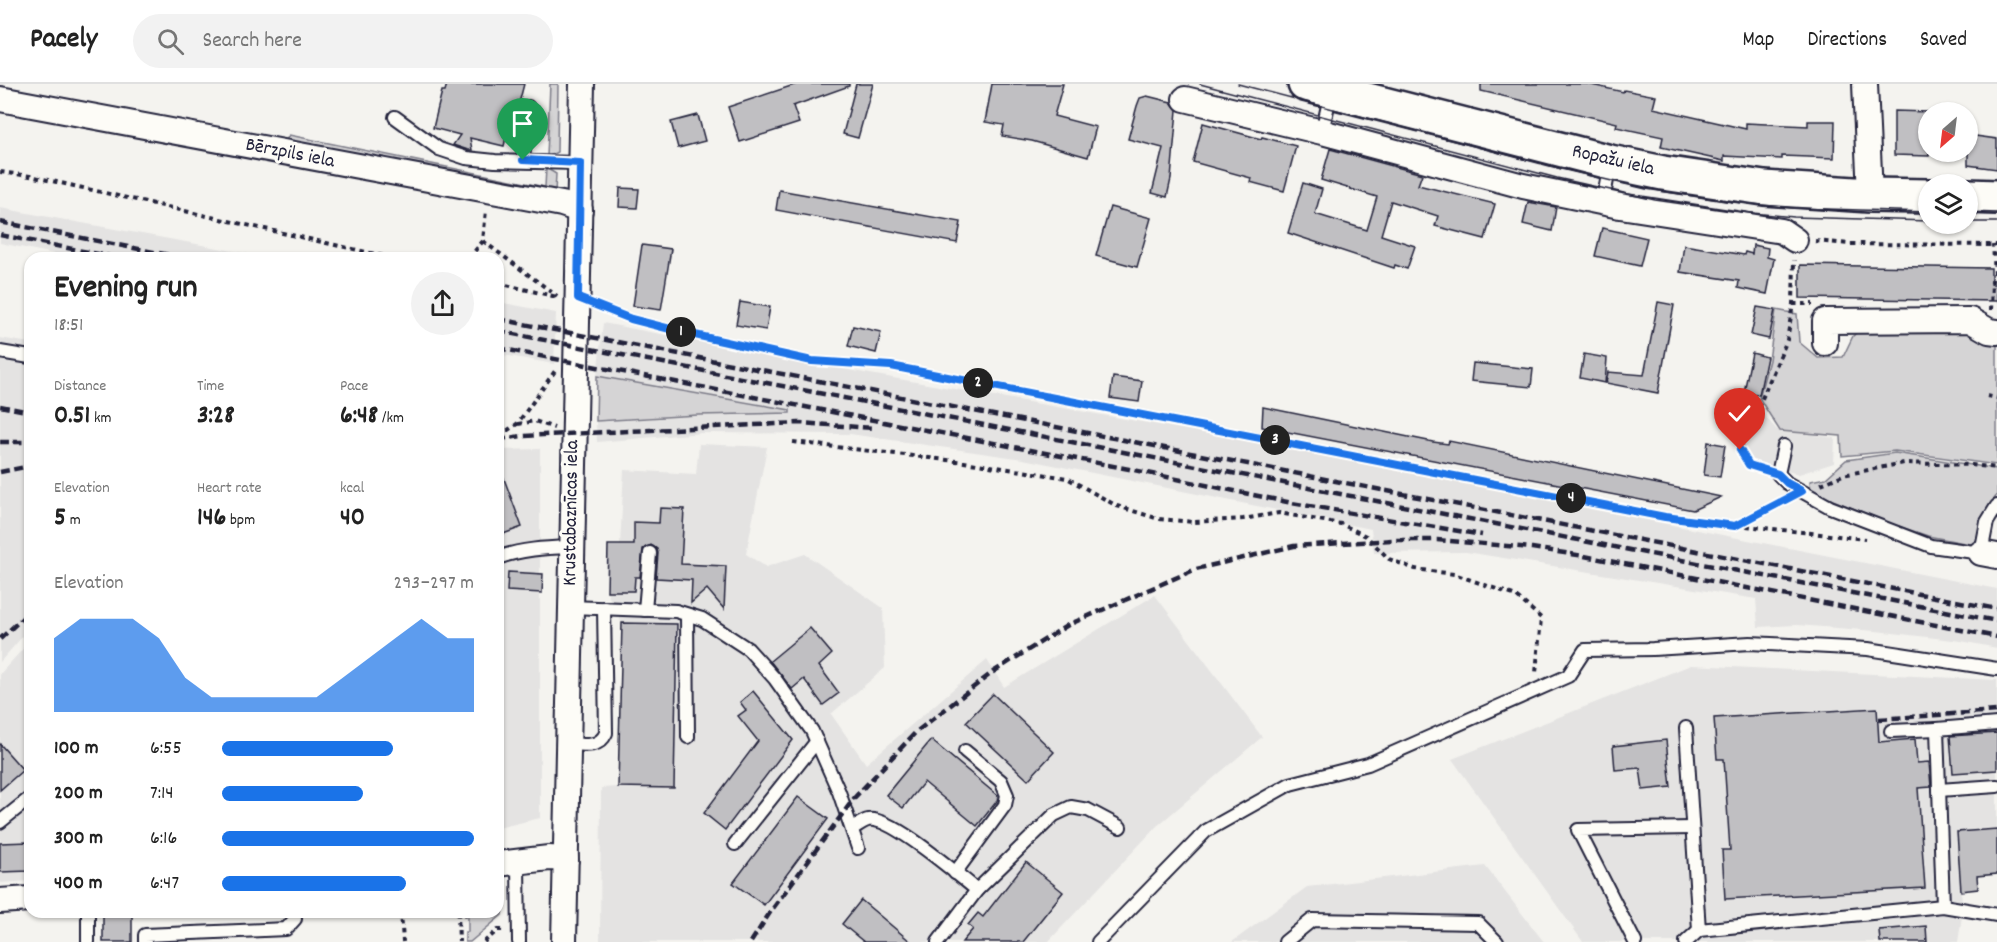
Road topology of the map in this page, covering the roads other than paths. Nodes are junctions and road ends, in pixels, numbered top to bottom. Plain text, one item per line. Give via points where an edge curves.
1 (582, 84) edge
2 (1865, 84) edge
3 (1314, 86) edge
4 (1382, 94) edge
5 (1196, 95) edge
6 (0, 99) edge
7 (528, 107) dead end
8 (395, 117) dead end
9 (1322, 132) junction
10 (523, 160) junction
11 (1610, 162) junction
12 (580, 163) junction
13 (1870, 195) junction
14 (1918, 196) edge
15 (1978, 196) edge
16 (1997, 196) edge
17 (1603, 202) junction
18 (580, 210) junction
19 (1795, 240) road end
20 (1993, 331) edge
21 (1825, 343) dead end
22 (0, 352) edge
23 (24, 356) edge
24 (1785, 446) dead end
25 (1997, 506) edge
26 (571, 547) junction
27 (650, 553) dead end
28 (1989, 555) edge
29 (504, 556) edge
30 (570, 607) junction
31 (604, 608) junction
32 (645, 610) junction
33 (687, 615) junction
34 (1997, 669) edge
35 (1997, 724) edge
36 (1686, 728) dead end
37 (1937, 729) junction
38 (1891, 731) dead end
39 (688, 737) dead end
40 (817, 741) junction
41 (568, 742) junction
42 (965, 751) dead end
43 (1997, 786) edge
44 (1939, 790) junction
45 (24, 803) edge
46 (0, 822) edge
47 (1120, 827) dead end
48 (1692, 828) junction
49 (852, 829) junction
50 (735, 844) dead end
51 (858, 848) dead end
52 (566, 859) junction
53 (508, 863) edge
54 (955, 873) junction
55 (977, 890) junction
56 (24, 899) edge
57 (0, 901) edge
58 (1943, 906) junction
59 (1997, 915) edge
60 (88, 918) edge
61 (295, 918) edge
62 (1699, 930) junction
63 (88, 942) edge
64 (145, 942) edge
65 (519, 942) edge
66 (564, 942) edge
67 (938, 942) edge
68 (1098, 942) edge
69 (1285, 942) edge
70 (1497, 942) edge
71 (1635, 942) edge
72 (1686, 942) edge

1 - 12 street, Krustabaznīcas iela
2 - 13 street
3 - 4 street, Ropažu iela
3 - 9 lane
4 - 11 street, Ropažu iela
5 - 9 street, Ropažu iela
6 - 18 street, Bērzpils iela
7 - 10 lane
8 - 10 lane via 439,149 466,158
9 - 17 street, Ropažu iela via 1523,186
10 - 12 lane
11 - 13 street, Ropažu iela via 1764,188
11 - 17 lane
12 - 18 street, Krustabaznīcas iela
13 - 14 street, Ropažu iela
15 - 16 street
17 - 19 street, Ropažu iela via 1782,231
18 - 26 street, Krustabaznīcas iela
20 - 21 street via 1970,320 1825,321
22 - 23 lane
24 - 28 lane via 1778,474 1830,507 1931,546
25 - 28 lane via 1987,522
26 - 29 lane
26 - 30 street, Krustabaznīcas iela
27 - 32 lane
30 - 31 lane
30 - 41 street, Krustabaznīcas iela
31 - 32 lane
31 - 41 lane via 606,733 596,744
32 - 33 lane
33 - 39 lane
33 - 40 lane via 702,619 748,649 775,679
34 - 68 lane via 1868,649 1750,643 1585,650 1568,676 1368,764 1290,784 1206,831
35 - 37 lane
36 - 48 lane
37 - 38 lane
37 - 44 lane
40 - 49 lane
40 - 50 lane
41 - 52 street, Krustabaznīcas iela
42 - 54 lane via 1001,782 1007,795 1005,805
43 - 44 lane
44 - 58 lane
45 - 46 lane
47 - 55 lane via 1088,810 1071,807 1054,815
48 - 62 lane
48 - 71 lane via 1578,830
49 - 51 lane
49 - 54 lane via 869,820 881,821 897,828
52 - 53 street
52 - 66 street, Krustabaznīcas iela
53 - 65 lane
54 - 55 lane
55 - 67 lane
56 - 57 street
58 - 59 lane
58 - 62 lane
60 - 63 lane
61 - 64 lane via 286,929 145,935
62 - 72 lane
69 - 70 lane via 1312,920 1478,923

